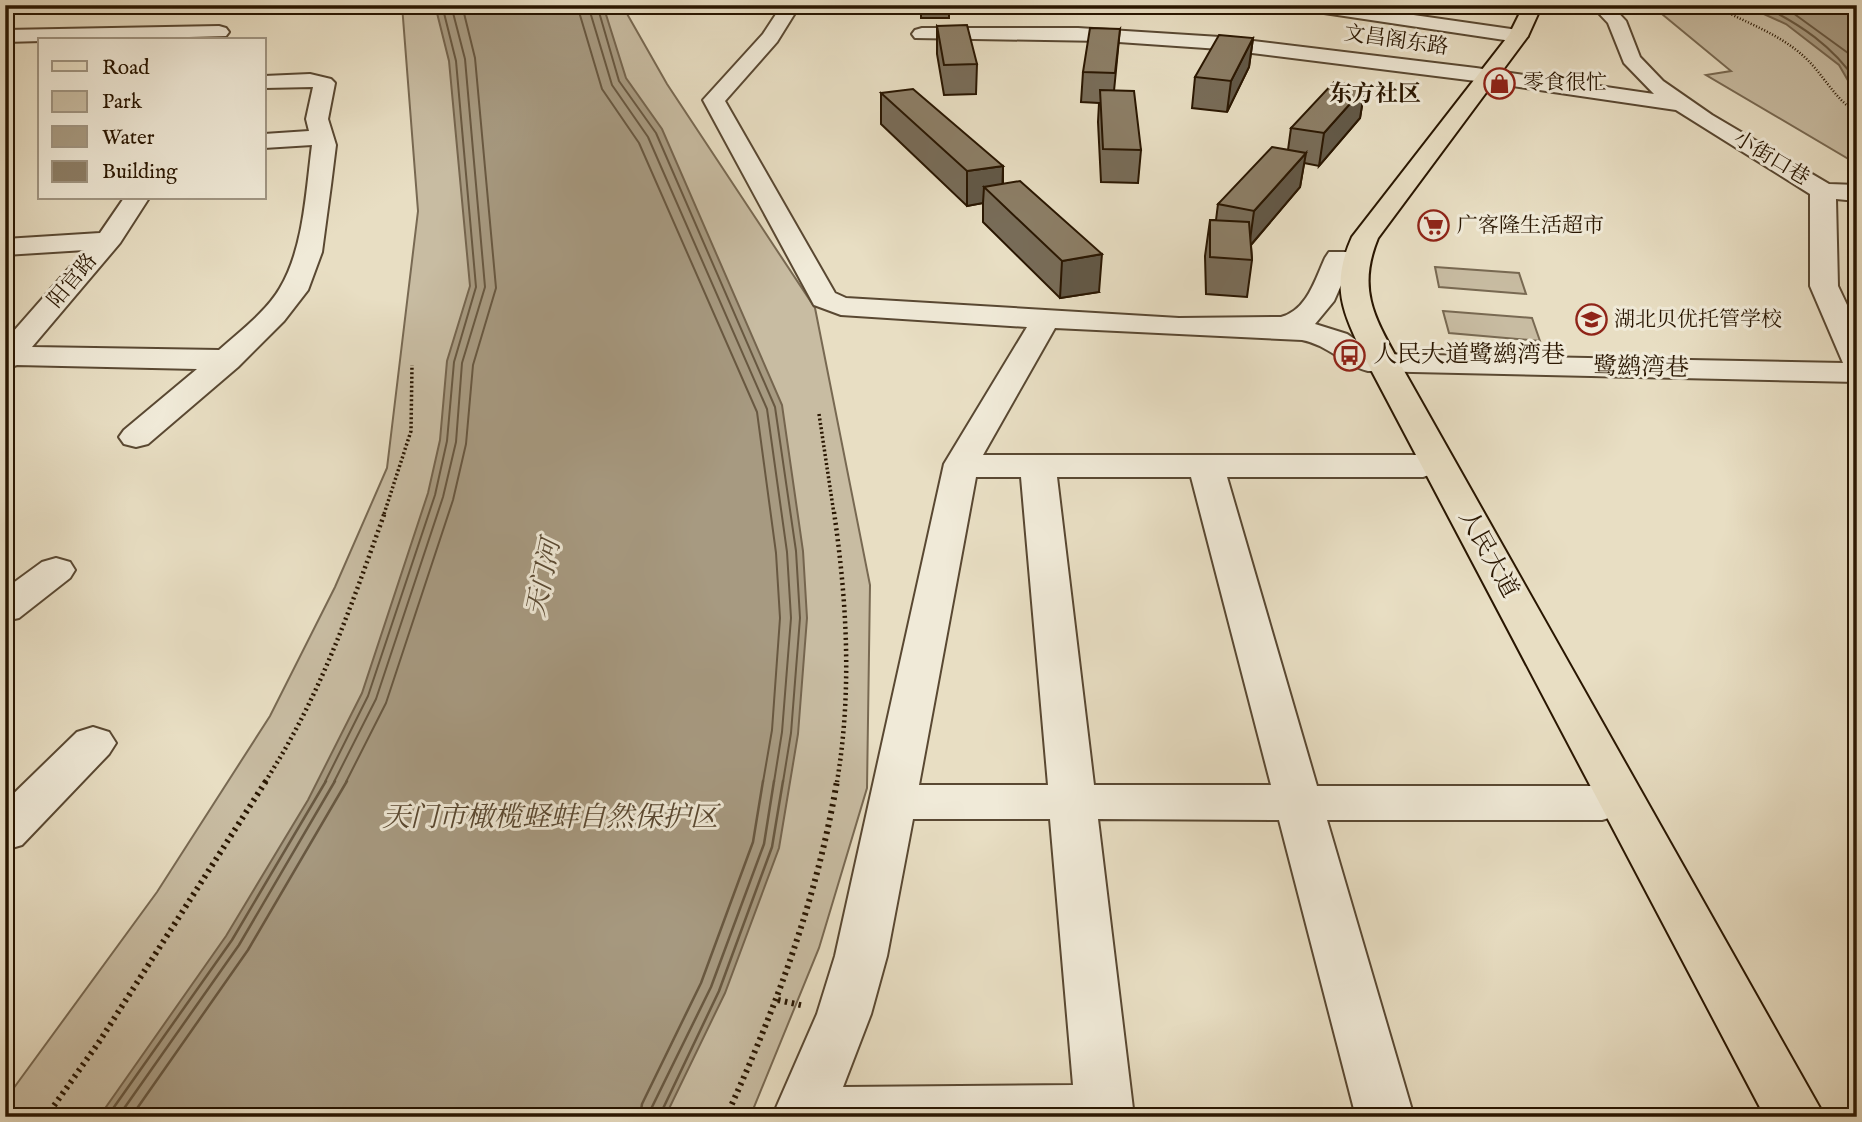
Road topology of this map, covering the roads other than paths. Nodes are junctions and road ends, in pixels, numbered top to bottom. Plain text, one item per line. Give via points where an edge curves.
1 (791, 5) edge
2 (1304, 5) edge
3 (1600, 5) edge
4 (89, 13) dead end
5 (1121, 15) dead end
6 (1520, 20) edge
7 (220, 29) edge
8 (922, 34) dead end
9 (5, 36) edge
10 (60, 36) junction
11 (1128, 36) junction
12 (1481, 76) junction
13 (266, 82) edge
14 (1681, 104) junction
15 (322, 137) junction
16 (266, 141) edge
17 (1823, 191) junction
18 (1857, 193) edge
19 (135, 200) edge
20 (107, 241) junction
21 (5, 247) edge
22 (1339, 258) junction
23 (1046, 319) junction
24 (1267, 329) junction
25 (8, 358) edge
26 (227, 360) junction
27 (1857, 361) edge
28 (1375, 362) junction
29 (1857, 373) edge
30 (136, 437) dead end
31 (1038, 465) junction
32 (961, 466) junction
33 (1206, 466) junction
34 (1423, 466) junction
35 (56, 570) dead end
36 (5, 609) edge
37 (93, 743) dead end
38 (893, 802) junction
39 (1072, 802) junction
40 (1299, 802) junction
41 (1602, 803) junction
42 (5, 832) edge
43 (1105, 1114) edge
44 (802, 1115) edge
45 (1385, 1117) edge
46 (1768, 1117) edge
47 (1796, 1117) edge

1 - 23 street via 770,38 714,100 824,299 841,306
2 - 6 street
3 - 14 street, 小街口巷 via 1617,20 1638,68
4 - 10 street
5 - 11 street
6 - 12 main road, 人民大道
7 - 10 street
8 - 11 street, 文昌阁东路
9 - 10 street
11 - 12 street, 文昌阁东路 via 1330,55
12 - 14 street, 文昌阁东路
12 - 22 main road, 人民大道 via 1351,234
12 - 28 main road, 人民大道 via 1353,260 1350,283
13 - 15 street via 324,83 317,119
14 - 17 street, 小街口巷
15 - 16 street
15 - 26 street via 308,252 295,290
17 - 18 street
17 - 27 street, 小街口巷 via 1824,286
19 - 20 street, 阳官路
20 - 21 street
20 - 25 street, 阳官路
22 - 24 street via 1308,316
22 - 28 main road, 人民大道 via 1336,282 1341,306
23 - 24 street
23 - 32 street
24 - 28 street via 1313,331
25 - 26 street
26 - 30 street
28 - 29 street, 鹭鹚湾巷
28 - 34 main road, 人民大道
28 - 47 main road, 人民大道
31 - 32 street
31 - 33 street
31 - 39 street
32 - 38 street
33 - 34 street
33 - 40 street
34 - 41 main road, 人民大道
35 - 36 street
37 - 42 street
38 - 39 street
38 - 44 street via 861,956 844,1014
39 - 40 street
39 - 43 street
40 - 41 street
40 - 45 street
41 - 46 main road, 人民大道
43 - 44 street

